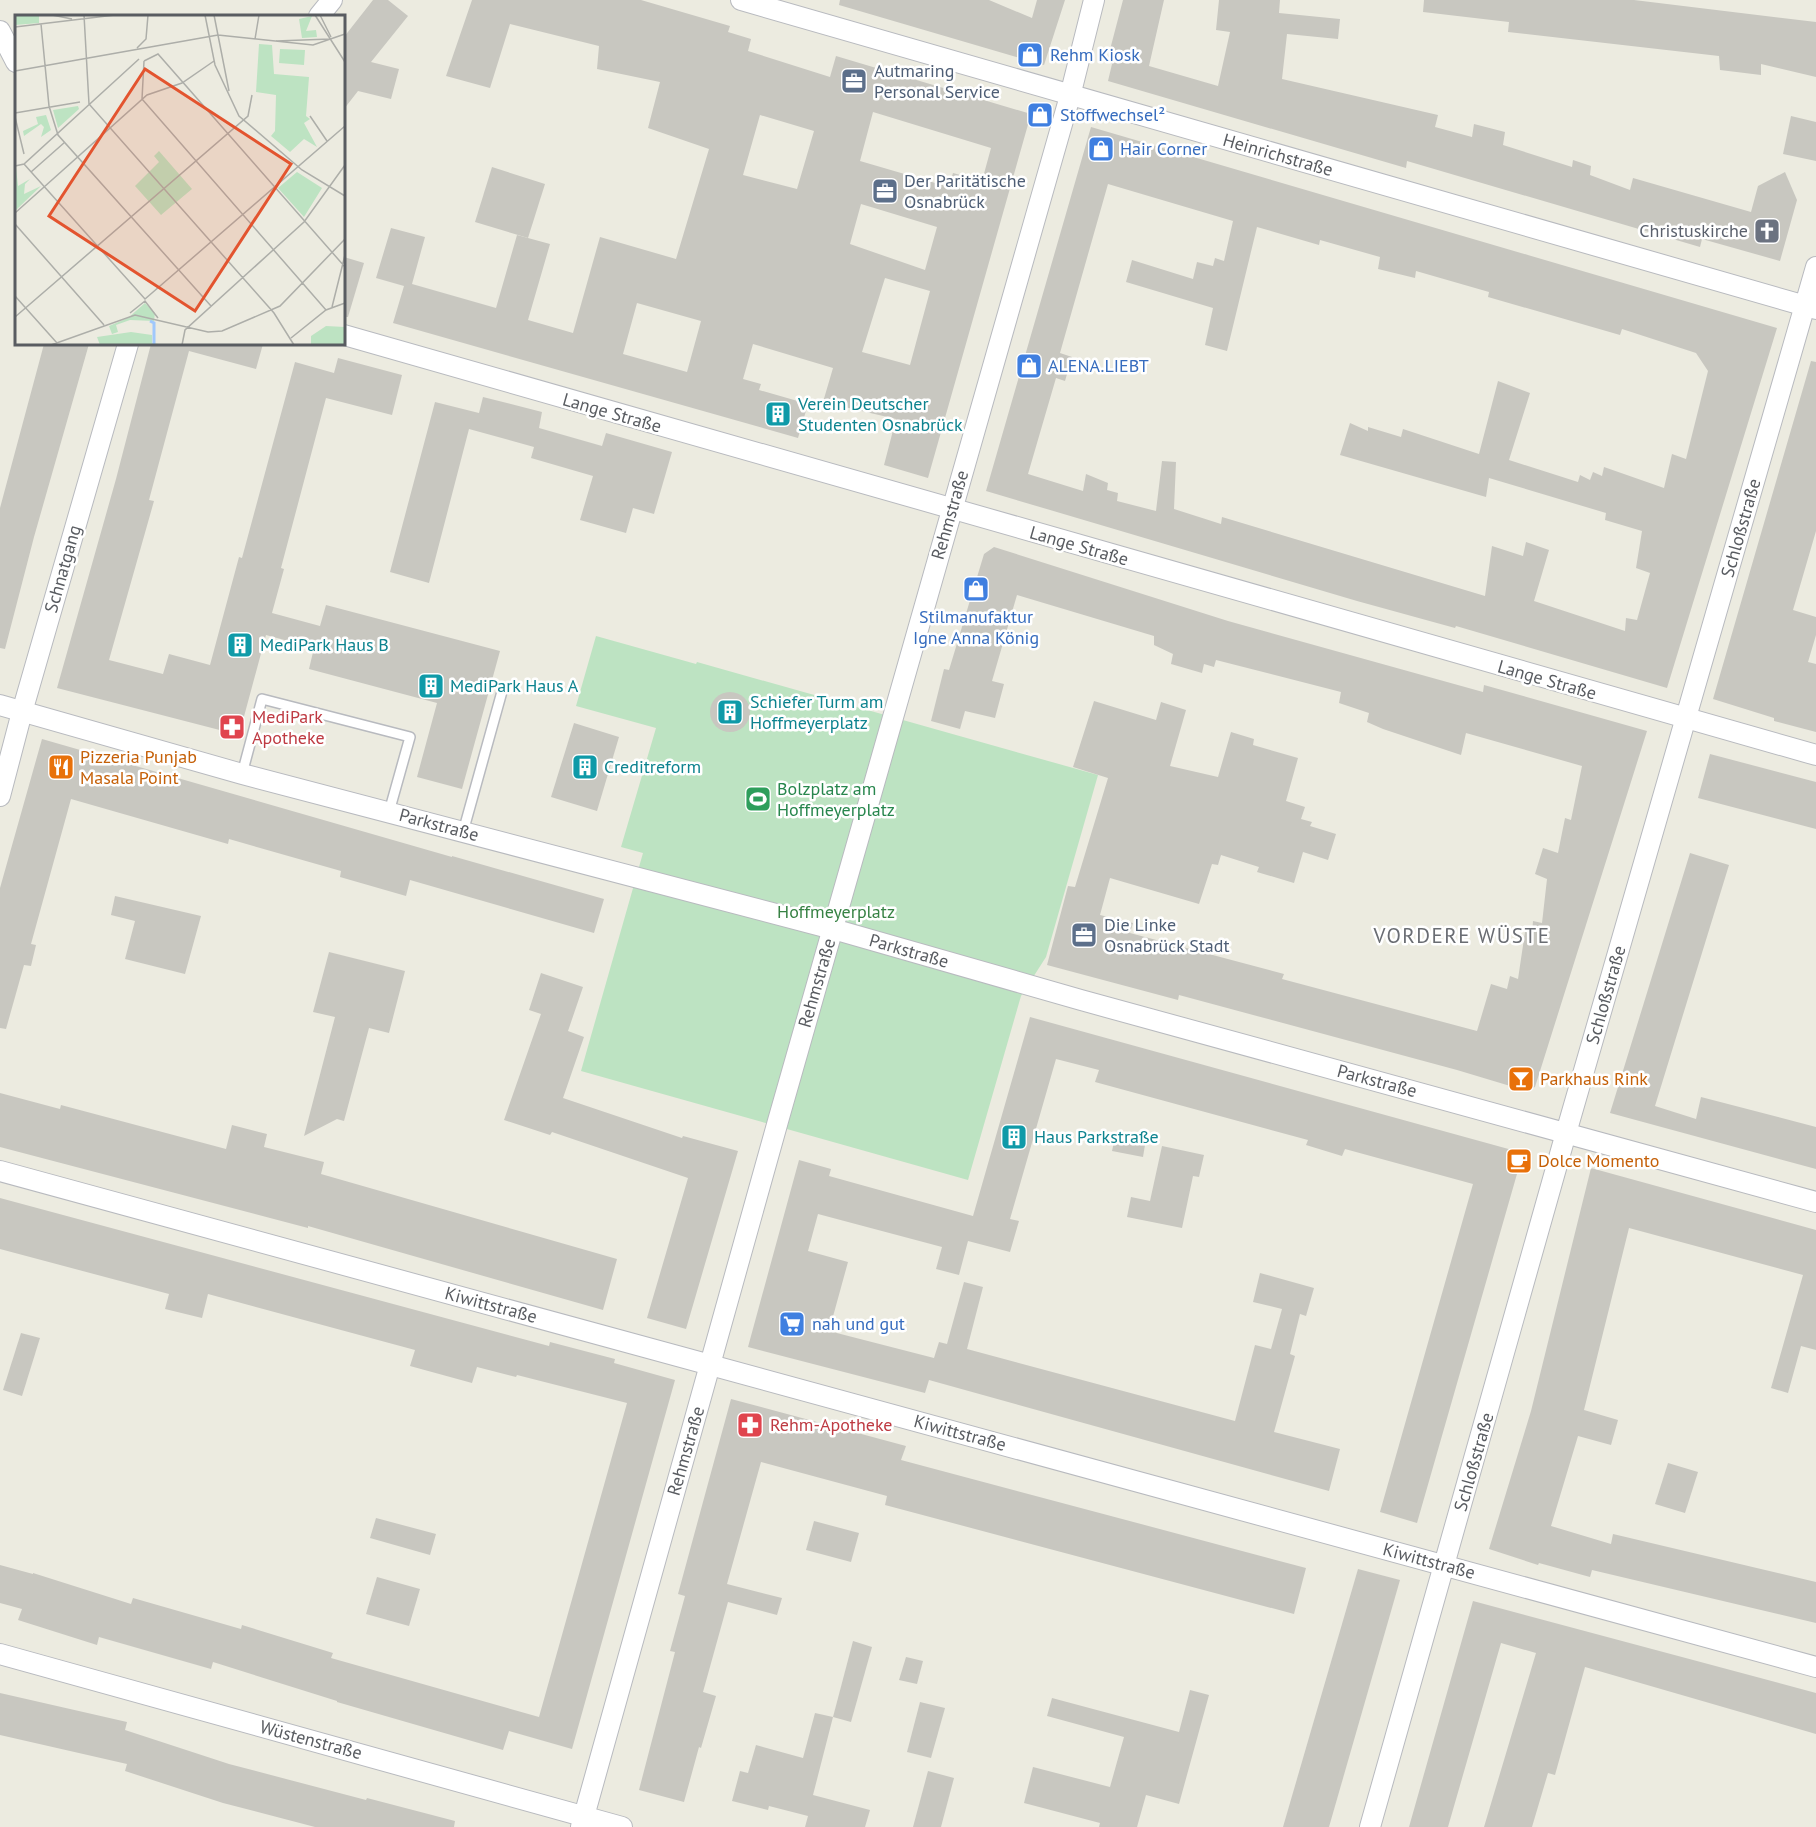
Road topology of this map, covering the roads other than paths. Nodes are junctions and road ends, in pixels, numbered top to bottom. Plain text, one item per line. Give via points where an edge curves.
1 (332, 0) edge
2 (741, 0) edge
3 (1094, 0) edge
4 (320, 15) edge
5 (0, 31) edge
6 (15, 60) edge
7 (1070, 96) junction
8 (1816, 267) edge
9 (1811, 308) edge
10 (345, 335) edge
11 (128, 345) edge
12 (951, 510) junction
13 (503, 688) dead end
14 (0, 705) edge
15 (22, 712) junction
16 (1685, 719) junction
17 (1816, 755) edge
18 (242, 774) junction
19 (0, 796) edge
20 (389, 812) junction
21 (463, 831) junction
22 (832, 929) junction
23 (1566, 1133) junction
24 (0, 1171) edge
25 (1816, 1202) edge
26 (710, 1365) junction
27 (1445, 1566) junction
28 (0, 1654) edge
29 (1816, 1667) edge
30 (583, 1822) edge
31 (622, 1827) edge
32 (1370, 1827) edge

1 - 4 street
2 - 7 street, Heinrichstraße
3 - 7 street, Rehmstraße
5 - 6 street
7 - 9 street, Heinrichstraße
7 - 12 street, Rehmstraße
8 - 9 street, Schloßstraße
9 - 16 street, Schloßstraße
10 - 12 street, Lange Straße
11 - 15 street, Schnatgang
12 - 16 street, Lange Straße
12 - 22 street, Rehmstraße
13 - 21 lane
14 - 15 street, Parkstraße
15 - 18 street, Parkstraße
15 - 19 street, Schnatgang
16 - 17 street, Lange Straße
16 - 23 street, Schloßstraße
18 - 20 street, Parkstraße
18 - 20 lane via 262,699 410,737
20 - 21 street, Parkstraße
21 - 22 street, Parkstraße
22 - 23 street, Parkstraße
22 - 26 street, Rehmstraße
23 - 25 street, Parkstraße
23 - 27 street, Schloßstraße
24 - 26 street, Kiwittstraße
26 - 27 street, Kiwittstraße
26 - 30 street, Rehmstraße
27 - 29 street, Kiwittstraße
27 - 32 street, Schloßstraße
28 - 30 street, Wüstenstraße
30 - 31 street, Wüstenstraße

